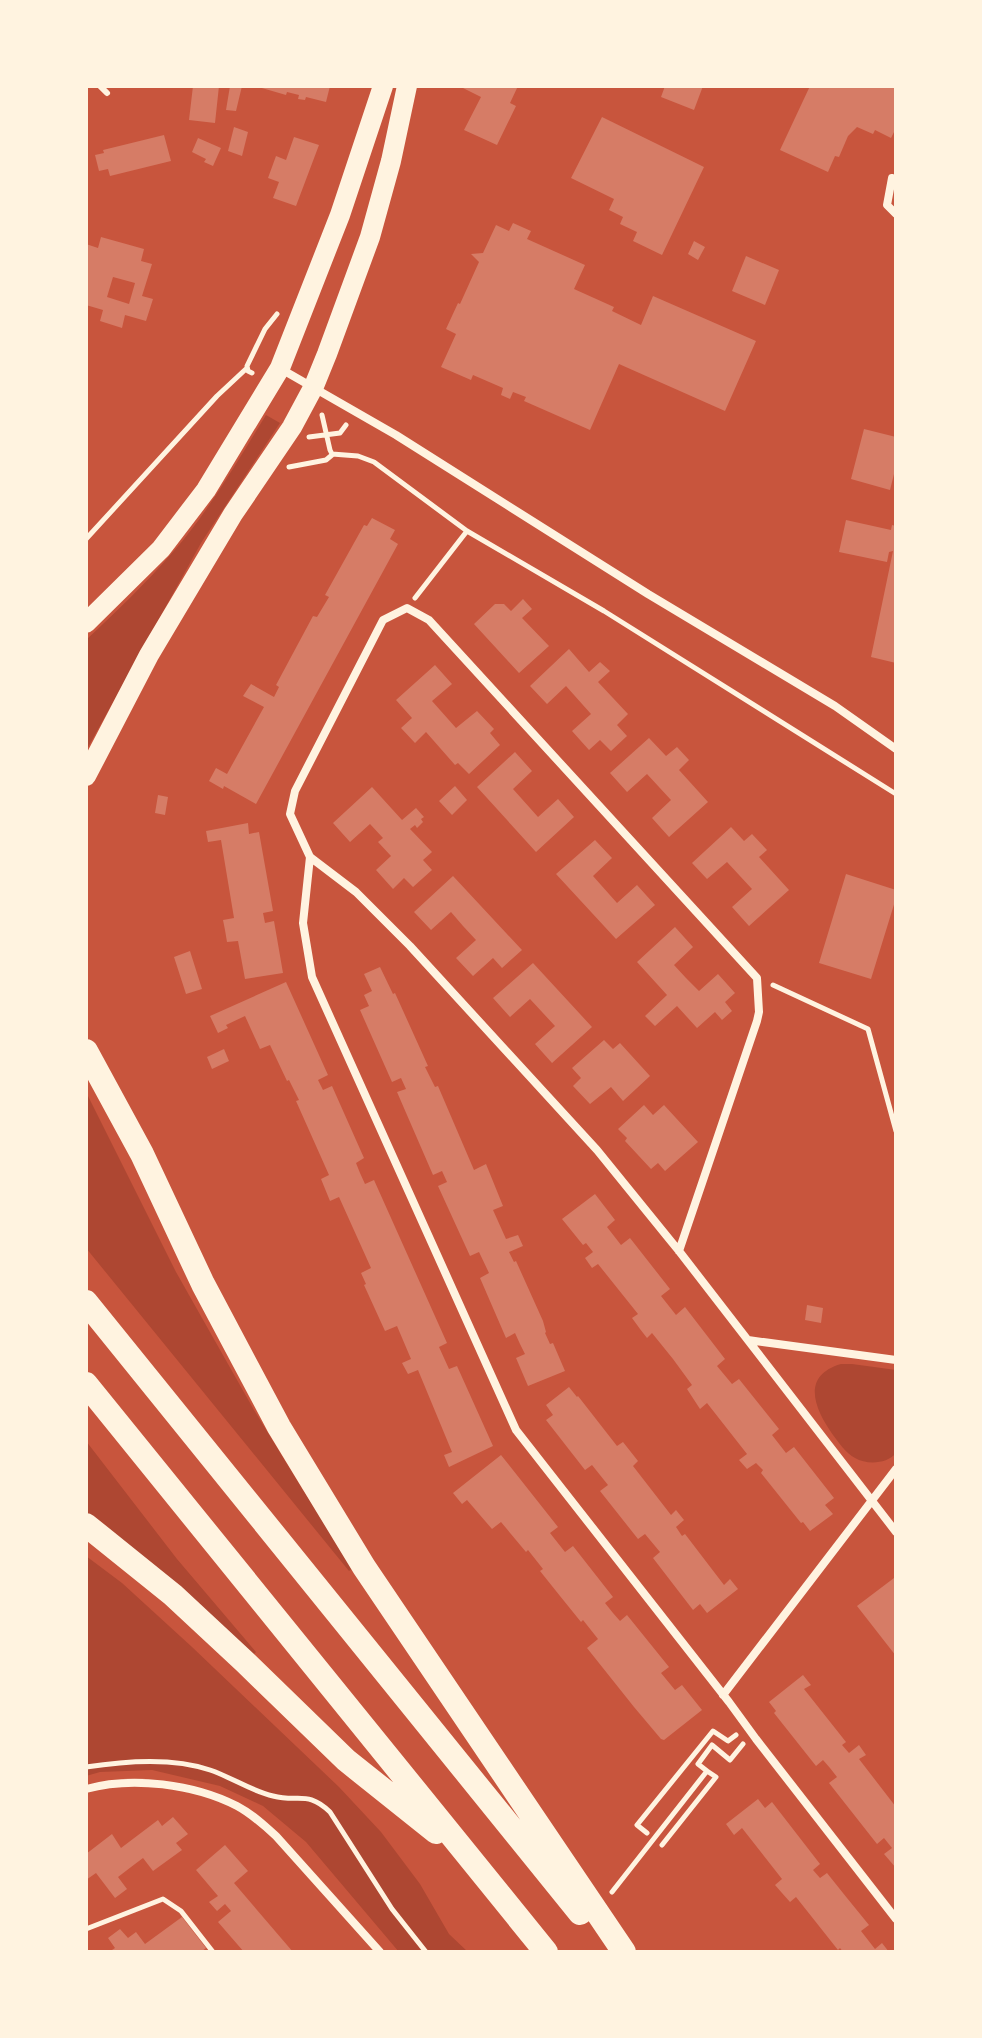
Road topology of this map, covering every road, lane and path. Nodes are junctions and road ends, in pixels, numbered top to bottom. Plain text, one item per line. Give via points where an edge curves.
1 (100, 86) edge
2 (383, 86) edge
3 (407, 86) edge
4 (107, 93) dead end
5 (892, 178) dead end
6 (896, 214) edge
7 (247, 368) dead end
8 (280, 368) junction
9 (314, 386) junction
10 (304, 405) junction
11 (332, 454) junction
12 (257, 477) junction
13 (467, 531) junction
14 (86, 539) edge
15 (407, 608) junction
16 (86, 623) edge
17 (896, 749) edge
18 (86, 776) edge
19 (896, 794) edge
20 (310, 857) junction
21 (757, 978) junction
22 (86, 1051) edge
23 (896, 1131) edge
24 (679, 1251) junction
25 (86, 1302) edge
26 (748, 1340) junction
27 (896, 1360) edge
28 (86, 1384) edge
29 (896, 1469) edge
30 (872, 1500) junction
31 (86, 1525) edge
32 (896, 1532) edge
33 (723, 1695) junction
34 (747, 1727) junction
35 (744, 1743) dead end
36 (707, 1771) junction
37 (86, 1789) edge
38 (647, 1833) dead end
39 (662, 1845) dead end
40 (642, 1855) dead end
41 (472, 1861) junction
42 (896, 1919) edge
43 (86, 1929) edge
44 (213, 1952) edge
45 (380, 1952) edge
46 (546, 1952) edge
47 (612, 1952) edge
48 (624, 1952) edge

1 - 4 lane
2 - 8 main road
3 - 9 main road via 370,237
5 - 6 street via 887,205
7 - 14 path
8 - 9 street
8 - 16 main road via 206,490 161,549
9 - 10 main road
9 - 17 street via 835,706
10 - 11 path via 323,415
10 - 12 main road
11 - 12 path
11 - 13 path via 374,462
12 - 18 main road via 149,655
13 - 15 path
13 - 19 path
15 - 20 street via 383,620 295,791 290,814
15 - 21 street via 429,620
20 - 24 street via 356,892 410,946 597,1150
20 - 33 street via 303,923 312,977 516,1430
21 - 23 path via 868,1029
21 - 24 street via 757,1021
22 - 48 highway via 287,1440 364,1567
24 - 26 street
25 - 47 highway
26 - 27 street
26 - 30 street
28 - 41 highway
29 - 30 street
30 - 32 street
30 - 33 street
31 - 41 highway via 173,1595 346,1760
33 - 34 street
34 - 38 path via 728,1741 713,1731 637,1825
34 - 42 street
35 - 36 path via 730,1760 712,1745 698,1764
36 - 39 path via 716,1777
36 - 40 path
37 - 45 street via 129,1783 169,1786 235,1805 276,1836
41 - 46 highway
43 - 44 path via 163,1899 181,1911

